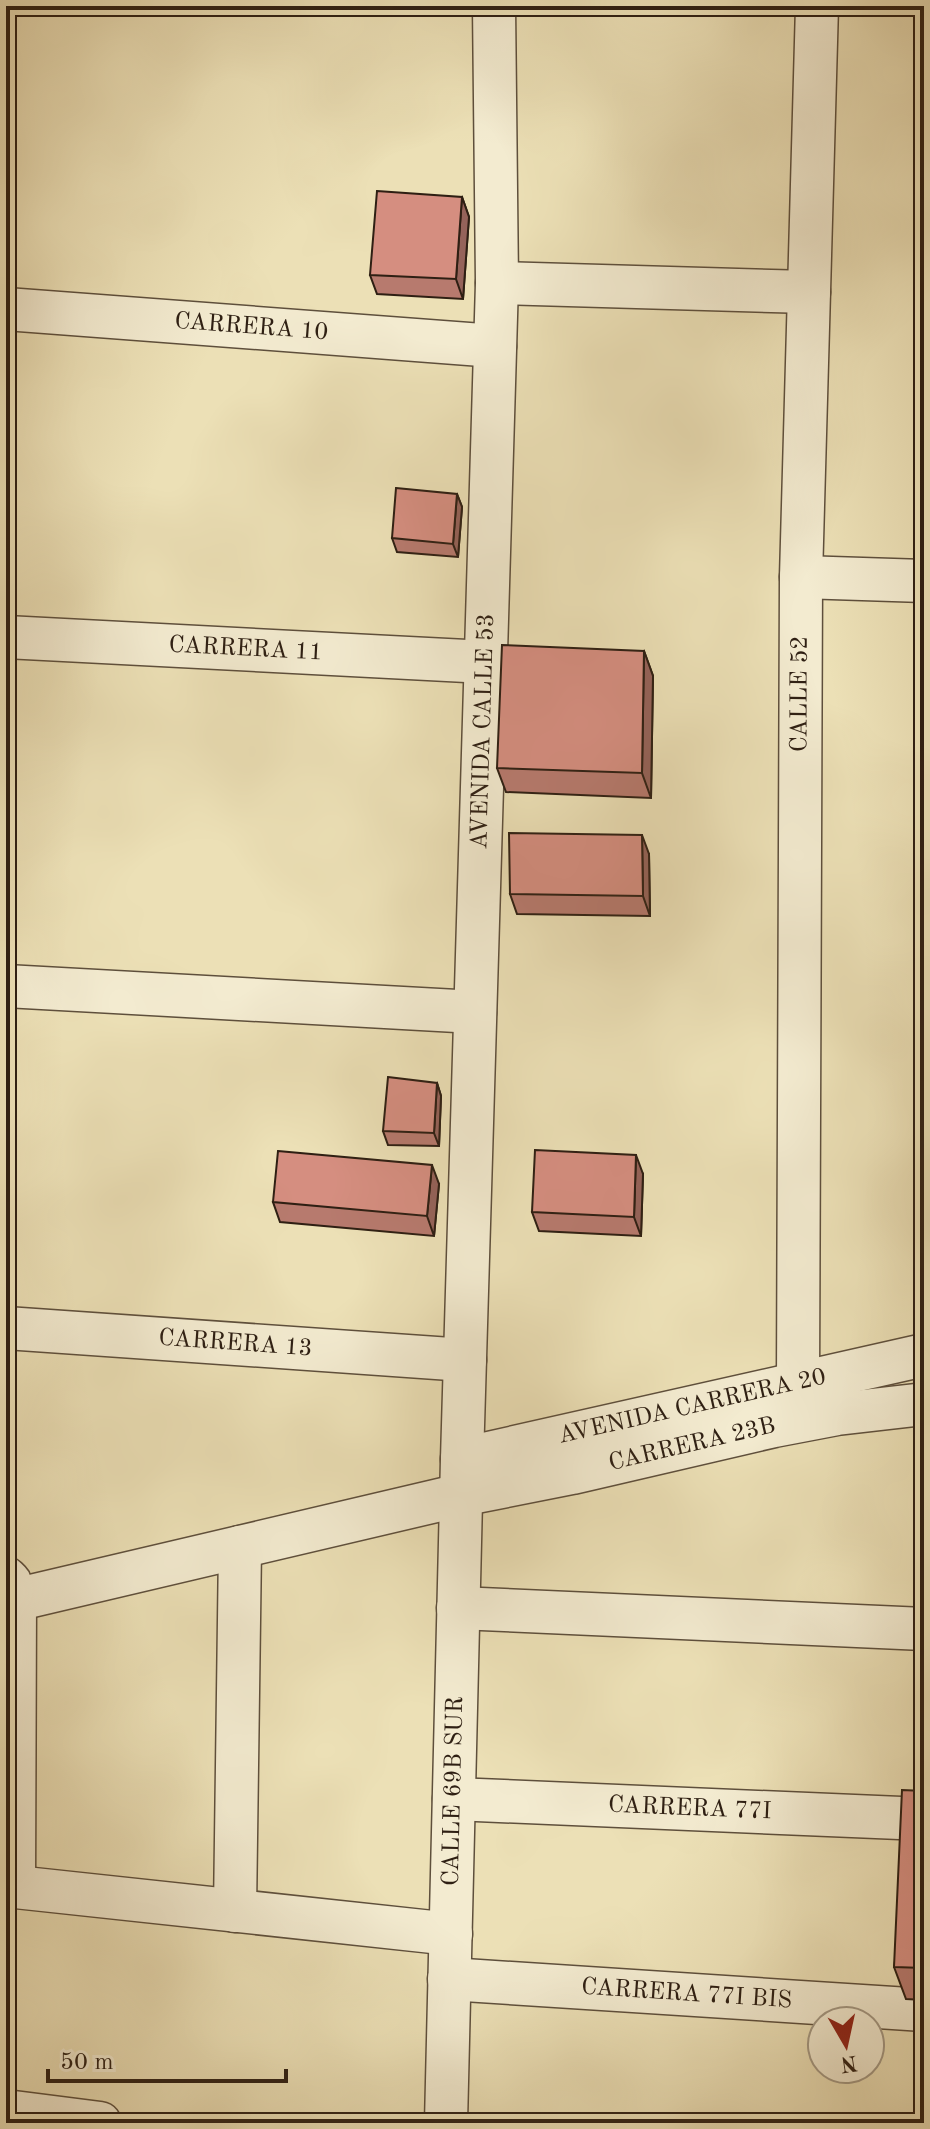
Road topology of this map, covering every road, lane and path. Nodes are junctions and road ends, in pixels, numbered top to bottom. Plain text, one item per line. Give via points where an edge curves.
1 (494, 6) edge
2 (817, 6) edge
3 (497, 283) junction
4 (809, 292) junction
5 (6, 309) edge
6 (495, 346) junction
7 (801, 577) junction
8 (924, 581) edge
9 (6, 637) edge
10 (486, 662) junction
11 (6, 986) edge
12 (475, 1012) junction
13 (6, 1328) edge
14 (924, 1355) edge
15 (465, 1360) junction
16 (798, 1382) junction
17 (924, 1404) edge
18 (461, 1477) junction
19 (240, 1547) junction
20 (9, 1593) edge
21 (458, 1608) junction
22 (924, 1629) edge
23 (454, 1799) junction
24 (924, 1819) edge
25 (10, 1886) edge
26 (235, 1911) junction
27 (451, 1934) junction
28 (449, 1979) junction
29 (924, 2010) edge
30 (6, 2111) edge
31 (100, 2123) edge
32 (446, 2123) edge

1 - 3 street, AVENIDA CALLE 53
2 - 4 street, CALLE 52
3 - 4 street
3 - 6 street, AVENIDA CALLE 53
4 - 7 street, CALLE 52
5 - 6 street, CARRERA 10
6 - 10 street, AVENIDA CALLE 53
7 - 8 street
7 - 16 street, CALLE 52
9 - 10 street, CARRERA 11
10 - 12 street, AVENIDA CALLE 53
11 - 12 street
12 - 15 street, AVENIDA CALLE 53
13 - 15 street, CARRERA 13
14 - 16 street, AVENIDA CARRERA 20
15 - 18 street, AVENIDA CALLE 53
16 - 18 street, AVENIDA CARRERA 20
17 - 18 street, CARRERA 23B via 837,1414 572,1473
18 - 19 street
18 - 21 street, CALLE 69B SUR
19 - 20 street
19 - 26 street
20 - 25 street
21 - 22 street
21 - 23 street, CALLE 69B SUR
23 - 24 street, CARRERA 77I
23 - 27 street, CALLE 69B SUR
25 - 26 street
26 - 27 street
27 - 28 street, CALLE 69B SUR
28 - 29 street, CARRERA 77I BIS
28 - 32 street, CALLE 69B SUR
30 - 31 street

